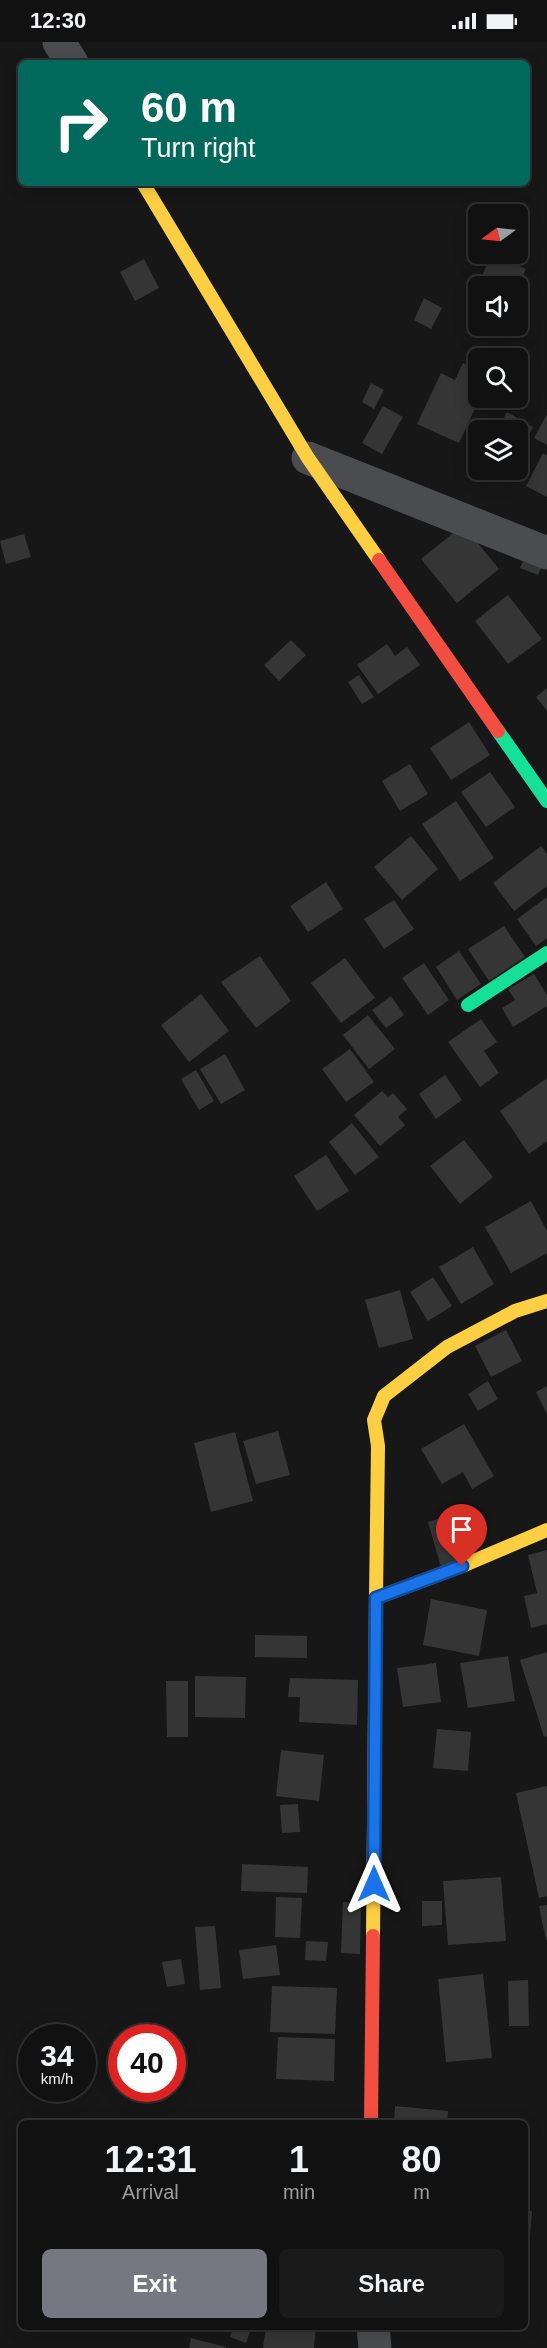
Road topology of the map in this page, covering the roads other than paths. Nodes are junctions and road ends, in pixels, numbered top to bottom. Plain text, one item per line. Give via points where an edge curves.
1 (59, 42) edge
2 (70, 60) edge
3 (145, 186) edge
4 (308, 458) junction
5 (547, 553) edge
6 (547, 801) edge
7 (547, 953) edge
8 (468, 1005) dead end
9 (547, 1301) edge
10 (547, 1530) edge
11 (376, 1598) junction
12 (371, 2120) edge
13 (373, 2330) edge
14 (375, 2348) edge

1 - 2 street
3 - 4 street
4 - 5 street
4 - 6 street
7 - 8 street
9 - 11 street via 515,1311 447,1347 384,1396 375,1420
10 - 11 street
11 - 12 street
13 - 14 street

